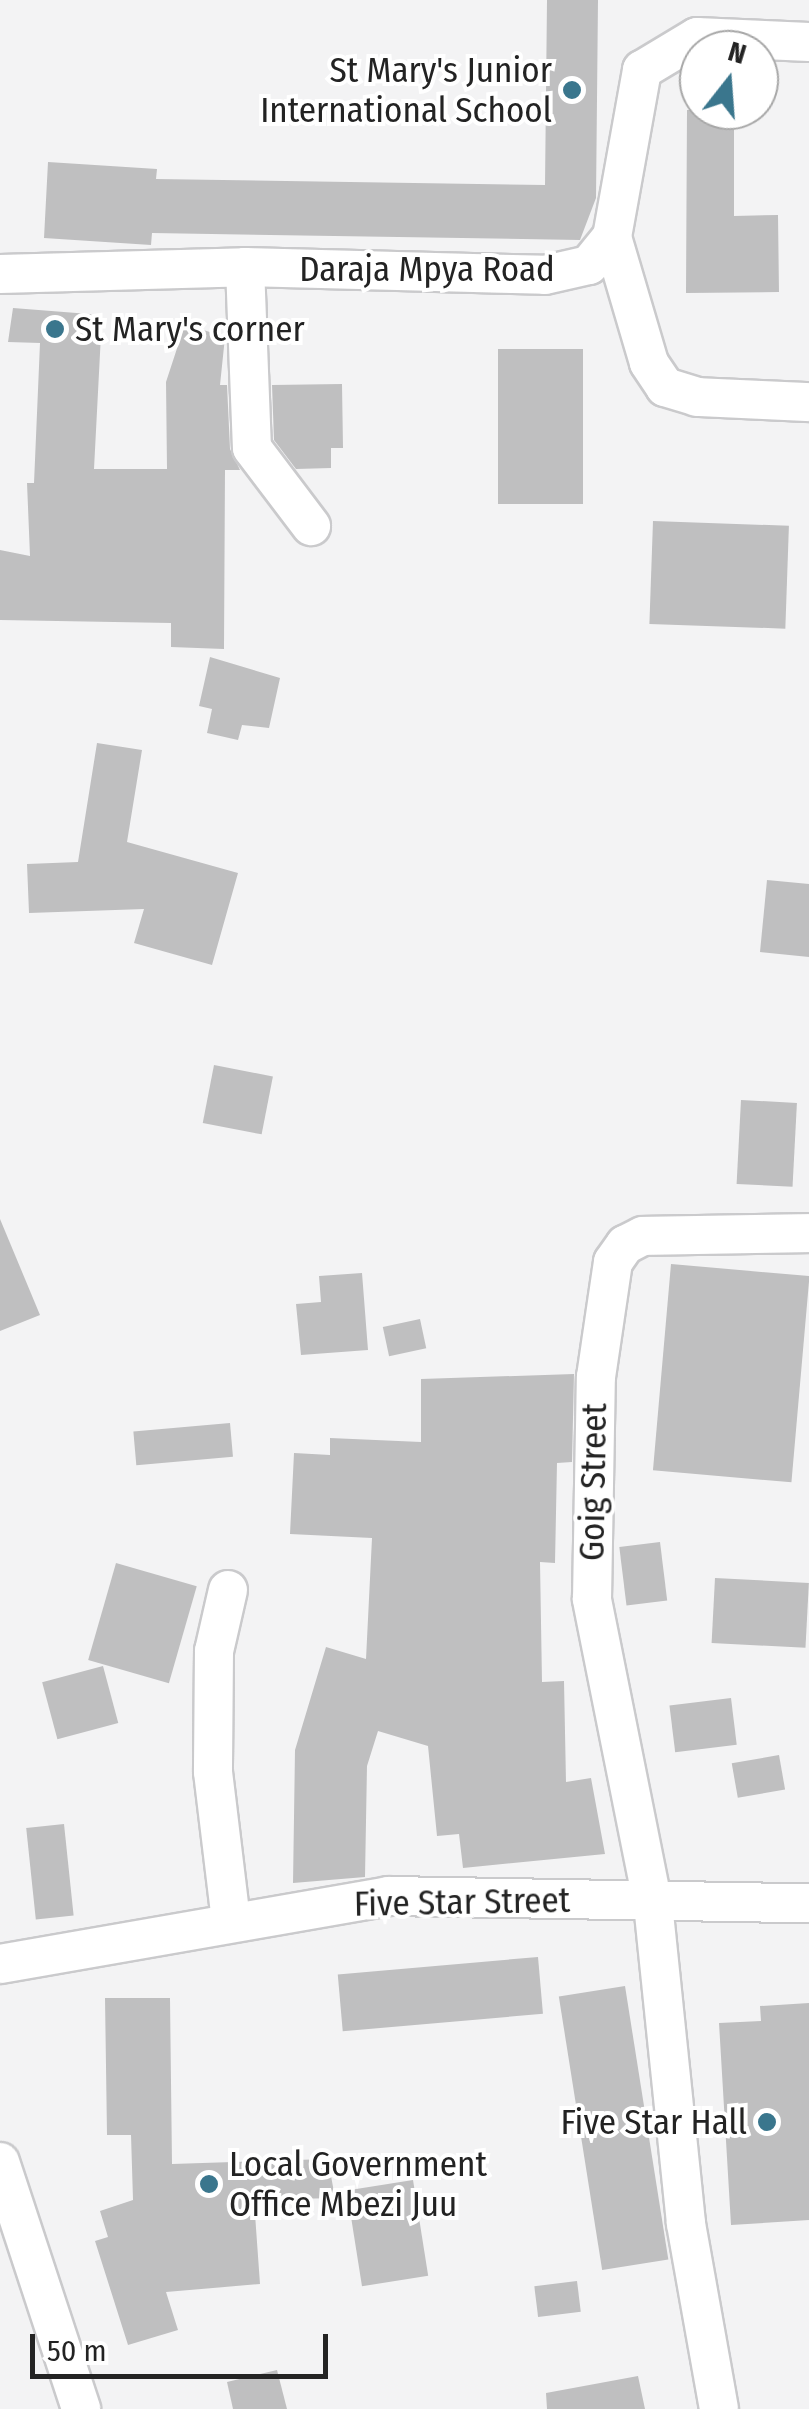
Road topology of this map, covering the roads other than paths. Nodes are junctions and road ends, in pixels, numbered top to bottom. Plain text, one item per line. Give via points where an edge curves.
1 (809, 42) edge
2 (612, 237) junction
3 (246, 267) junction
4 (0, 274) edge
5 (809, 402) edge
6 (311, 526) dead end
7 (809, 1233) edge
8 (228, 1590) dead end
9 (809, 1902) edge
10 (652, 1905) junction
11 (231, 1921) junction
12 (0, 1964) edge
13 (1, 2170) edge
14 (82, 2409) edge
15 (719, 2409) edge

1 - 2 street via 697,37 642,70
2 - 3 street, Daraja Mpya Road via 589,265 545,275
2 - 5 street via 649,363 665,388 697,397
3 - 4 street, Daraja Mpya Road
3 - 6 street via 252,448
7 - 10 street, Goig Street via 643,1236 614,1262 588,1494 592,1598
8 - 11 street via 214,1651 213,1772
9 - 10 street, Five Star Street
10 - 11 street, Five Star Street via 388,1896
10 - 15 street, Goig Street via 686,2223
11 - 12 street, Five Star Street
13 - 14 street

